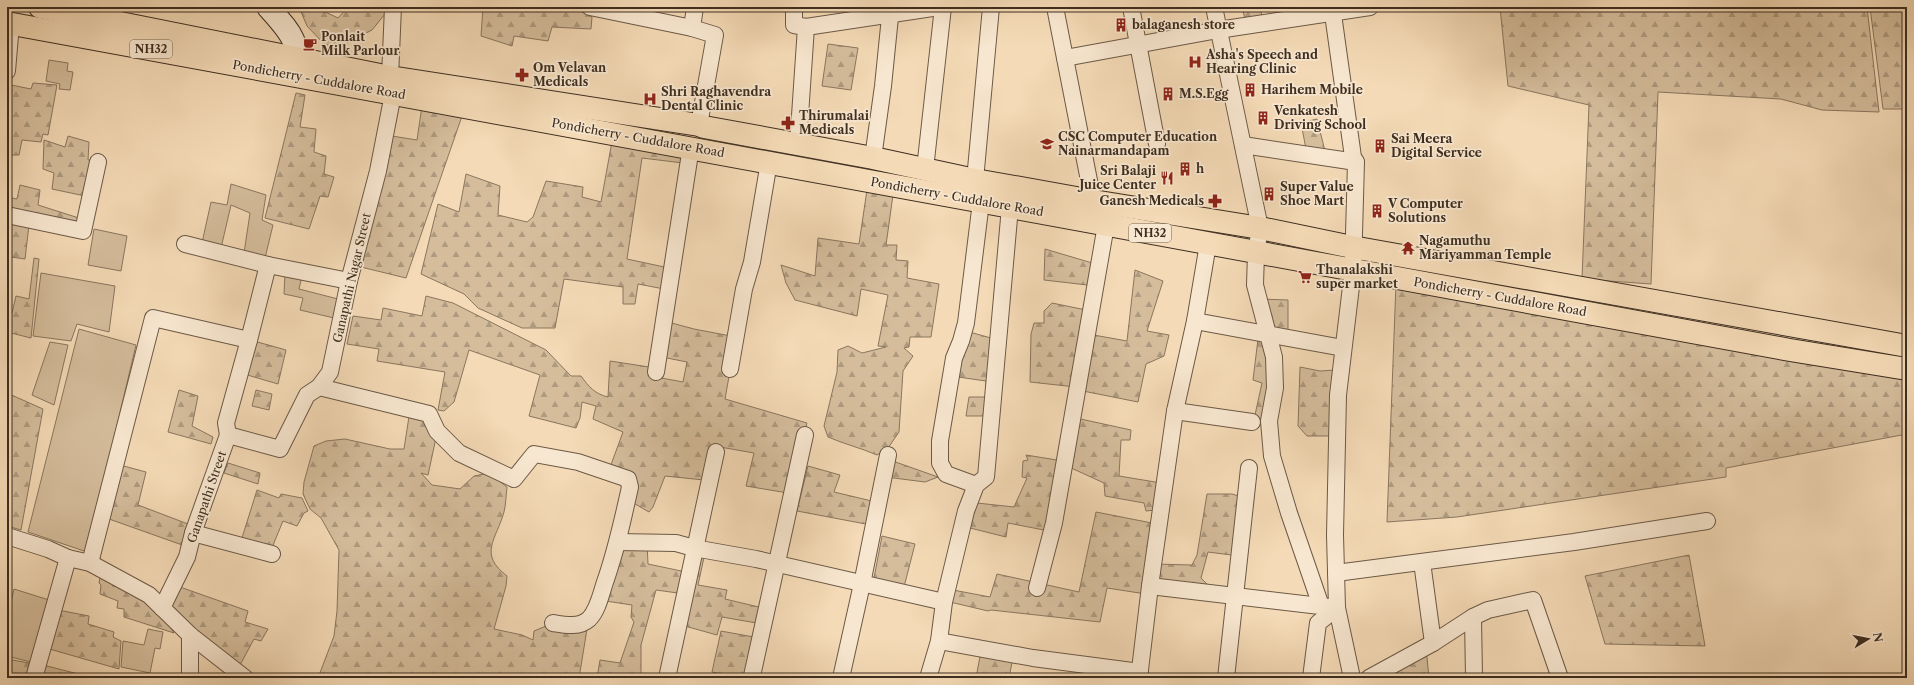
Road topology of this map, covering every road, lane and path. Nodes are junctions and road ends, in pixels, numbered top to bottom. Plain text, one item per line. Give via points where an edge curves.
1 (40, 7) edge
2 (268, 7) edge
3 (393, 7) edge
4 (590, 7) edge
5 (695, 7) edge
6 (794, 7) edge
7 (939, 7) edge
8 (942, 7) edge
9 (990, 7) edge
10 (1055, 7) edge
11 (1131, 7) edge
12 (1214, 7) edge
13 (1370, 7) edge
14 (891, 10) edge
15 (1332, 10) edge
16 (851, 13) edge
17 (9, 24) edge
18 (806, 27) junction
19 (692, 28) junction
20 (1218, 30) junction
21 (1138, 45) junction
22 (1065, 58) junction
23 (296, 67) junction
24 (7, 71) edge
25 (391, 85) junction
26 (702, 126) junction
27 (798, 144) junction
28 (1156, 144) dead end
29 (1243, 145) junction
30 (696, 148) junction
31 (873, 158) junction
32 (98, 162) dead end
33 (769, 162) junction
34 (1356, 162) junction
35 (925, 169) junction
36 (975, 180) junction
37 (1093, 201) junction
38 (981, 202) junction
39 (1010, 207) junction
40 (7, 215) edge
41 (1106, 225) junction
42 (1260, 228) junction
43 (185, 244) dead end
44 (1208, 244) junction
45 (1352, 247) junction
46 (1256, 252) junction
47 (268, 265) junction
48 (1353, 270) junction
49 (349, 280) junction
50 (1591, 290) junction
51 (1589, 314) junction
52 (1195, 321) junction
53 (1269, 334) junction
54 (249, 340) junction
55 (1907, 346) edge
56 (1343, 348) junction
57 (730, 369) dead end
58 (1907, 369) edge
59 (656, 372) dead end
60 (319, 387) junction
61 (1175, 411) junction
62 (1252, 422) dead end
63 (228, 435) junction
64 (805, 435) dead end
65 (280, 449) joint
66 (716, 452) dead end
67 (888, 455) dead end
68 (1249, 468) dead end
69 (976, 485) junction
70 (1707, 521) dead end
71 (193, 533) junction
72 (7, 536) edge
73 (618, 542) junction
74 (694, 548) junction
75 (272, 554) dead end
76 (68, 558) junction
77 (1422, 562) junction
78 (90, 563) junction
79 (776, 565) junction
80 (1336, 574) junction
81 (862, 584) junction
82 (1150, 586) junction
83 (1037, 588) dead end
84 (1235, 597) junction
85 (944, 602) junction
86 (1321, 606) junction
87 (162, 608) junction
88 (1337, 608) junction
89 (1473, 617) junction
90 (553, 623) dead end
91 (190, 635) junction
92 (939, 642) junction
93 (1433, 643) junction
94 (1139, 675) edge
95 (752, 676) dead end
96 (34, 678) edge
97 (190, 678) edge
98 (245, 678) edge
99 (667, 678) edge
100 (841, 678) edge
101 (928, 678) edge
102 (1226, 678) edge
103 (1311, 678) edge
104 (1352, 678) edge
105 (1369, 678) edge
106 (1474, 678) edge
107 (1560, 678) edge

1 - 23 highway, Pondicherry - Cuddalore Road / NH32
2 - 23 main road via 293,38
3 - 25 street, Ganapathi Nagar Street
4 - 19 street
5 - 19 street
6 - 18 street via 794,25
7 - 14 street
8 - 35 street
9 - 36 street
10 - 22 street
11 - 21 street
12 - 20 street
13 - 15 street
14 - 16 street
14 - 31 street
15 - 20 street
15 - 34 street via 1353,156
16 - 18 street
17 - 23 highway, Pondicherry - Cuddalore Road / NH32
17 - 24 street
18 - 27 street
19 - 26 street via 715,36
20 - 21 street
20 - 29 street
21 - 22 street
21 - 28 street
22 - 37 street
23 - 25 highway, Pondicherry - Cuddalore Road / NH32
25 - 26 highway, Pondicherry - Cuddalore Road / NH32
25 - 30 highway, Pondicherry - Cuddalore Road / NH32
25 - 49 street, Ganapathi Nagar Street via 378,170
26 - 27 highway, Pondicherry - Cuddalore Road / NH32
26 - 30 highway
27 - 31 highway, Pondicherry - Cuddalore Road / NH32
29 - 34 street
29 - 42 street
30 - 33 highway, Pondicherry - Cuddalore Road / NH32
30 - 59 street
31 - 35 highway, Pondicherry - Cuddalore Road / NH32
32 - 40 street via 84,231
33 - 38 highway, Pondicherry - Cuddalore Road / NH32
33 - 57 street
34 - 45 street
35 - 36 highway, Pondicherry - Cuddalore Road / NH32
36 - 37 highway, Pondicherry - Cuddalore Road / NH32
37 - 42 highway, Pondicherry - Cuddalore Road / NH32
38 - 39 highway, Pondicherry - Cuddalore Road / NH32
38 - 69 street via 966,323 954,358 940,441 940,463 946,474
39 - 41 highway, Pondicherry - Cuddalore Road / NH32
39 - 69 street via 986,477
41 - 44 highway, Pondicherry - Cuddalore Road / NH32
41 - 83 street via 1054,523
42 - 45 highway, Pondicherry - Cuddalore Road / NH32
42 - 46 street
43 - 47 street
44 - 46 highway, Pondicherry - Cuddalore Road / NH32
44 - 52 street
45 - 48 street
45 - 50 highway, Pondicherry - Cuddalore Road / NH32
46 - 48 highway, Pondicherry - Cuddalore Road / NH32
46 - 53 street via 1254,285
47 - 49 street
47 - 54 street
48 - 51 highway, Pondicherry - Cuddalore Road / NH32
48 - 56 street
49 - 60 street, Ganapathi Nagar Street via 330,372
50 - 51 highway
50 - 55 highway, Pondicherry - Cuddalore Road / NH32
51 - 58 highway, Pondicherry - Cuddalore Road / NH32
52 - 53 street
52 - 61 street
53 - 56 street
53 - 86 street via 1274,357 1275,388 1269,421 1272,456
54 - 63 street via 226,423
54 - 78 street via 153,318
56 - 80 street via 1338,395
60 - 65 street, Ganapathi Nagar Street via 307,395
60 - 73 street via 429,414 437,431 459,453 514,479 534,454 578,462 625,477 630,487
61 - 62 street
61 - 82 street
63 - 65 street, Ganapathi Street
63 - 71 street, Ganapathi Street
64 - 79 street
66 - 74 street
67 - 81 street
68 - 84 street
69 - 85 street via 966,511
70 - 77 street
71 - 75 street
71 - 87 street, Ganapathi Street via 187,557
72 - 76 street
73 - 74 street via 676,543
73 - 90 street via 592,615 581,623 568,626
74 - 79 street
74 - 99 street
76 - 78 street
76 - 96 street
77 - 80 street
77 - 93 street
78 - 87 street via 149,595
79 - 81 street
79 - 95 street
80 - 88 street
81 - 85 street
81 - 100 street
82 - 84 street
82 - 94 street
84 - 86 street
84 - 102 street
85 - 92 street
86 - 88 street
87 - 91 street
88 - 103 street via 1318,623
88 - 104 street
89 - 93 street
89 - 106 street
89 - 107 street via 1488,610 1533,600
91 - 97 street
91 - 98 street
92 - 94 street
92 - 101 street
93 - 105 street

